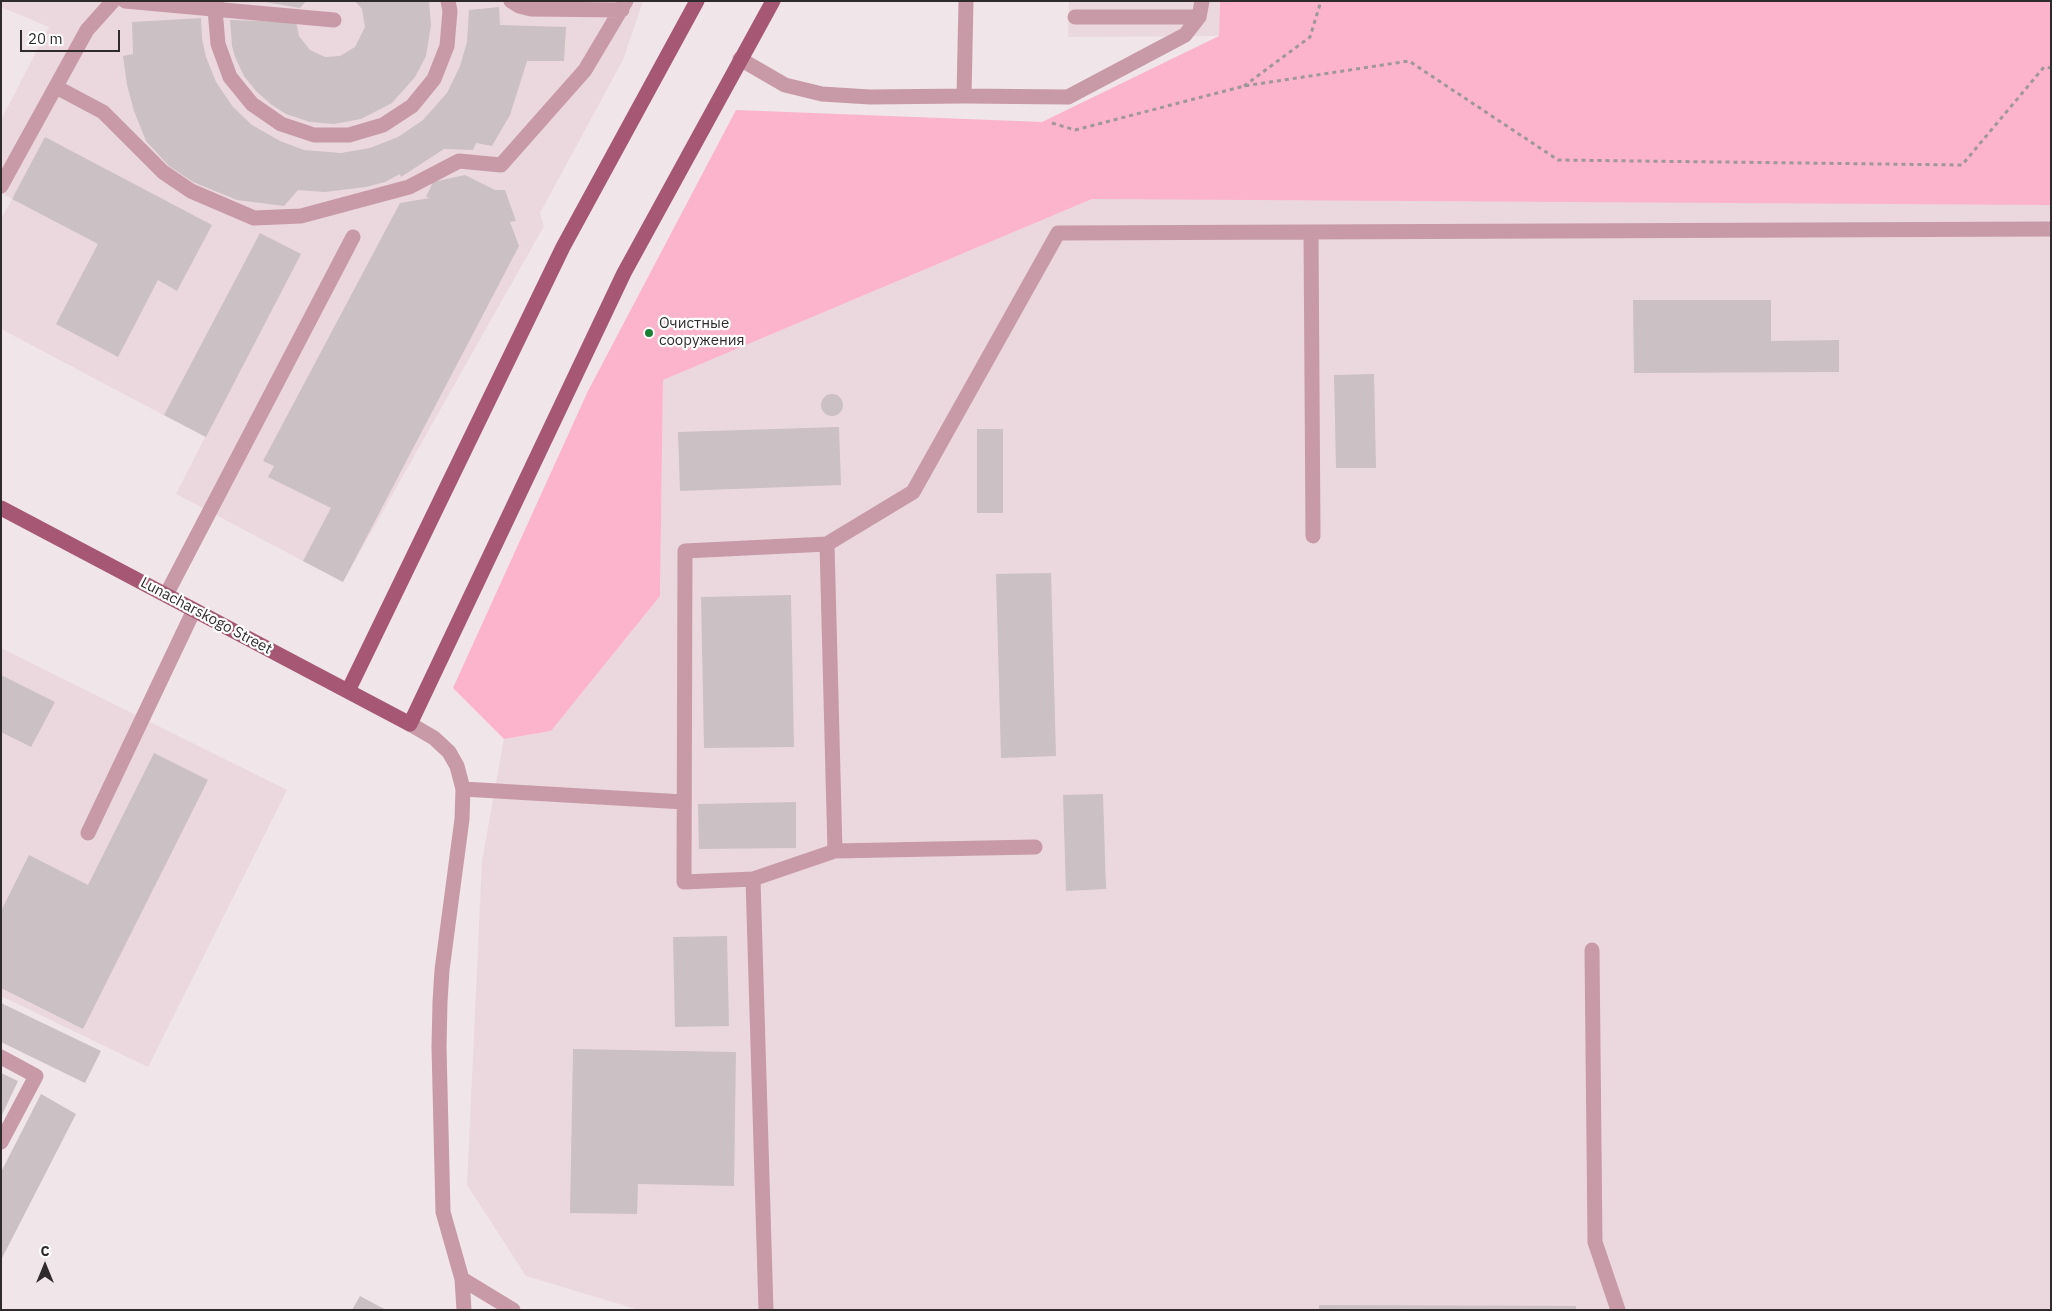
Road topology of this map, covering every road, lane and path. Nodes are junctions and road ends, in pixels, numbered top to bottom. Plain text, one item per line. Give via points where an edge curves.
1 (114, 1) edge
2 (125, 1) edge
3 (448, 1) edge
4 (512, 1) edge
5 (698, 1) edge
6 (773, 1) edge
7 (966, 1) edge
8 (1202, 1) edge
9 (1321, 1) edge
10 (216, 5) edge
11 (624, 6) edge
12 (1074, 17) dead end
13 (1199, 17) junction
14 (334, 20) dead end
15 (740, 59) junction
16 (2051, 68) edge
17 (1244, 86) junction
18 (56, 87) junction
19 (964, 96) junction
20 (1047, 122) dead end
21 (1, 186) edge
22 (2051, 229) edge
23 (1311, 232) junction
24 (353, 237) dead end
25 (1, 508) edge
26 (1313, 536) dead end
27 (827, 544) junction
28 (166, 595) junction
29 (194, 610) junction
30 (348, 691) junction
31 (410, 724) junction
32 (463, 789) junction
33 (684, 802) junction
34 (88, 833) dead end
35 (1035, 847) dead end
36 (835, 851) junction
37 (753, 879) junction
38 (1592, 950) dead end
39 (1, 1058) edge
40 (1, 1142) edge
41 (462, 1279) junction
42 (464, 1310) edge
43 (513, 1310) edge
44 (766, 1310) edge
45 (1618, 1310) edge

1 - 18 lane via 87,30
2 - 10 lane
3 - 10 lane via 447,46 434,79 412,106 398,116 383,125 349,135 314,135 281,124 252,104 230,77 218,44
4 - 11 lane via 531,9
5 - 30 main road via 564,247
6 - 15 main road
7 - 19 lane
8 - 13 lane
9 - 17 path via 1310,37
10 - 14 lane
11 - 18 lane via 584,70 501,165 459,161 409,187 301,216 254,218 191,191 163,172 103,112
12 - 13 lane
13 - 19 lane via 1185,35 1068,97
15 - 19 lane via 785,85 822,94
15 - 31 main road via 624,273
16 - 17 path via 2044,67 1962,165 1558,160 1409,61
17 - 20 path via 1075,130
18 - 21 lane
22 - 23 lane
23 - 26 lane
23 - 27 lane via 1058,233 913,492
24 - 28 lane
25 - 28 main road, Lunacharskogo Street
27 - 33 lane via 685,552
27 - 36 lane
28 - 29 main road, Lunacharskogo Street
29 - 30 main road, Lunacharskogo Street
29 - 34 lane
30 - 31 main road, Lunacharskogo Street
31 - 32 lane via 434,738 449,752 457,766
32 - 33 lane
32 - 41 lane via 442,970 439,1047 443,1212
33 - 37 lane via 684,882
35 - 36 lane
36 - 37 lane
37 - 44 lane
38 - 45 lane via 1595,1242
39 - 40 lane via 36,1076
41 - 42 lane
41 - 43 lane

